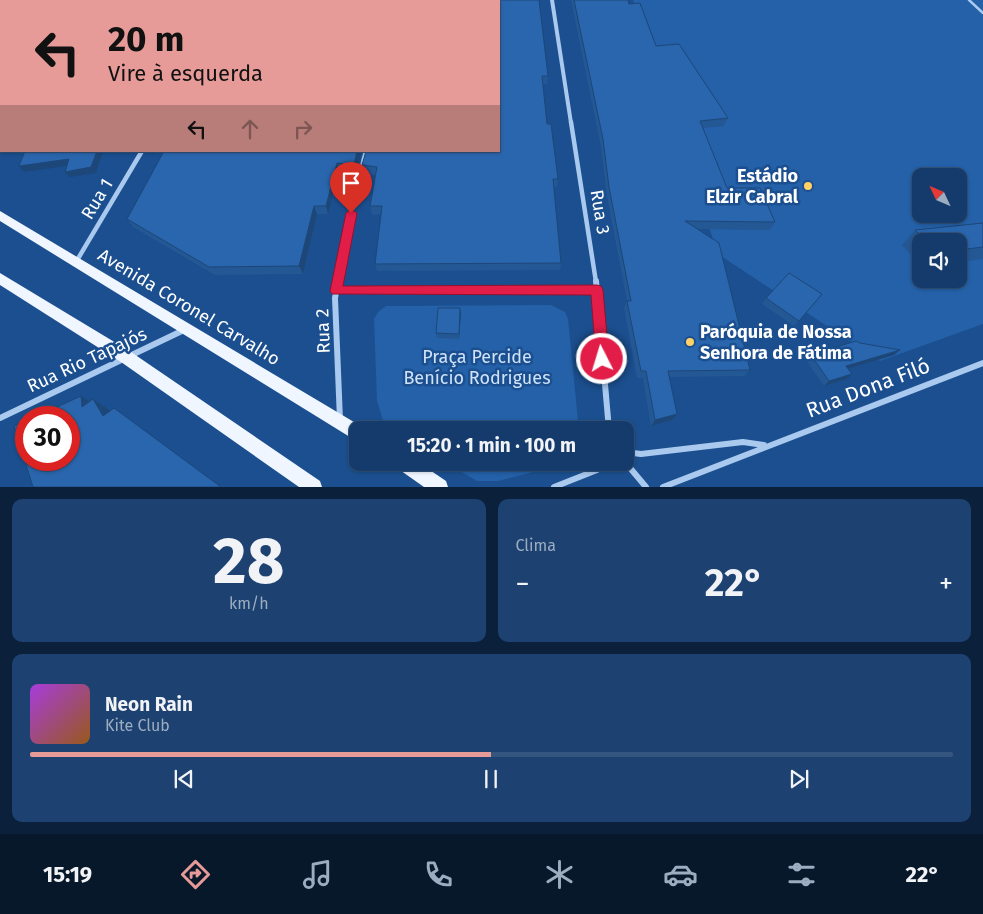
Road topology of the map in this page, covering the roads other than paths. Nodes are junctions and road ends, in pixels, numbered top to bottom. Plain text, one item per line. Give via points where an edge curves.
1 (552, 0) edge
2 (969, 0) edge
3 (983, 13) edge
4 (141, 152) edge
5 (366, 152) edge
6 (0, 215) edge
7 (76, 262) junction
8 (0, 278) edge
9 (597, 290) junction
10 (336, 291) junction
11 (186, 329) junction
12 (126, 357) junction
13 (983, 363) edge
14 (0, 418) edge
15 (608, 421) edge
16 (340, 423) junction
17 (349, 428) edge
18 (766, 445) junction
19 (634, 453) edge
20 (417, 471) edge
21 (595, 471) edge
22 (633, 471) edge
23 (314, 486) edge
24 (440, 486) edge
25 (554, 486) edge
26 (646, 486) edge
27 (662, 486) edge

1 - 9 street, Rua 3
2 - 3 lane
4 - 7 street, Rua 1
5 - 10 street, Rua 2
6 - 7 main road, Avenida Coronel Carvalho
7 - 11 main road, Avenida Coronel Carvalho
8 - 12 main road
9 - 10 street
9 - 15 street, Rua 3
10 - 16 street, Rua 2
11 - 12 street, Rua Rio Tapajós
11 - 16 main road, Avenida Coronel Carvalho
12 - 14 street, Rua Rio Tapajós
12 - 23 main road
13 - 18 street, Rua Dona Filó
16 - 17 main road, Avenida Coronel Carvalho
18 - 19 street, Rua Dona Filó via 742,442
18 - 27 street, Rua Dona Filó
20 - 24 main road
21 - 25 street
22 - 26 street

